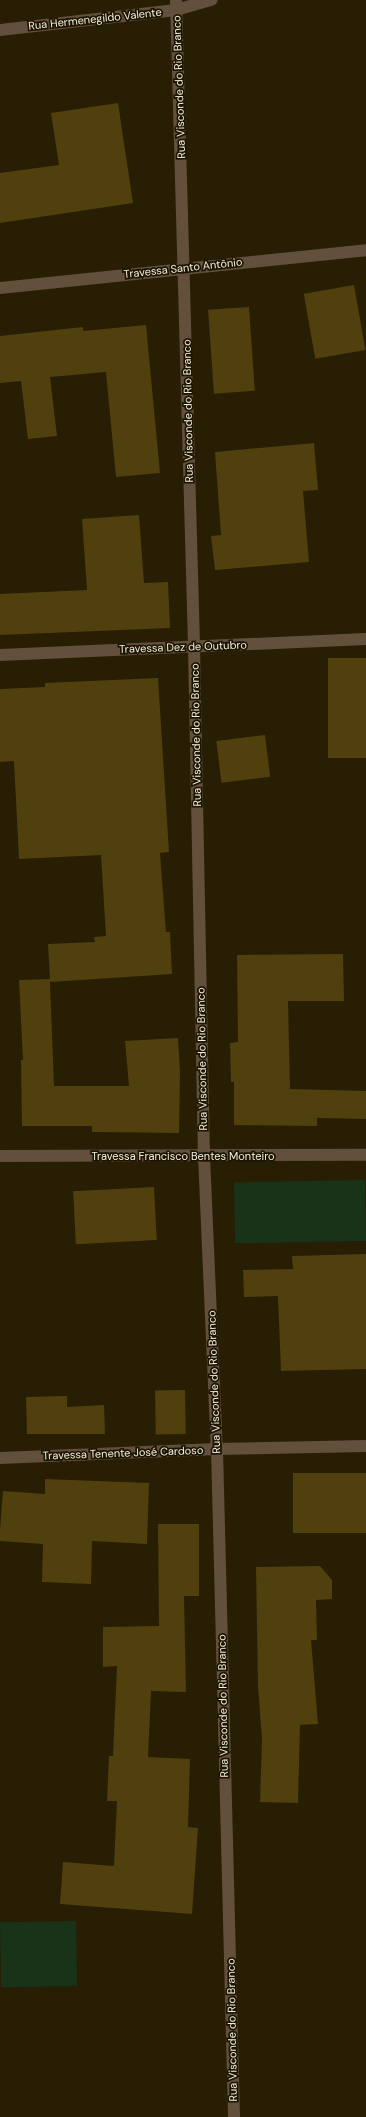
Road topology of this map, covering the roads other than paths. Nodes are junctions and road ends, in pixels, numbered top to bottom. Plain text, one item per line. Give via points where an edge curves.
1 (212, 0) edge
2 (176, 5) edge
3 (0, 30) edge
4 (366, 250) edge
5 (185, 268) junction
6 (0, 288) edge
7 (366, 639) edge
8 (194, 646) junction
9 (0, 654) edge
10 (366, 1155) edge
11 (0, 1156) edge
12 (204, 1156) junction
13 (366, 1446) edge
14 (217, 1449) junction
15 (0, 1458) edge
16 (234, 2117) edge

1 - 2 street, Rua Hermenegildo Valente
2 - 3 street, Rua Hermenegildo Valente
2 - 5 street, Rua Visconde do Rio Branco
4 - 5 street, Travessa Santo Antônio
5 - 6 street, Travessa Santo Antônio
5 - 8 street, Rua Visconde do Rio Branco
7 - 8 street, Travessa Dez de Outubro
8 - 9 street, Travessa Dez de Outubro
8 - 12 street, Rua Visconde do Rio Branco
10 - 12 street, Travessa Francisco Bentes Monteiro
11 - 12 street, Travessa Francisco Bentes Monteiro
12 - 14 street, Rua Visconde do Rio Branco
13 - 14 street, Travessa Tenente José Cardoso
14 - 15 street, Travessa Tenente José Cardoso
14 - 16 street, Rua Visconde do Rio Branco

